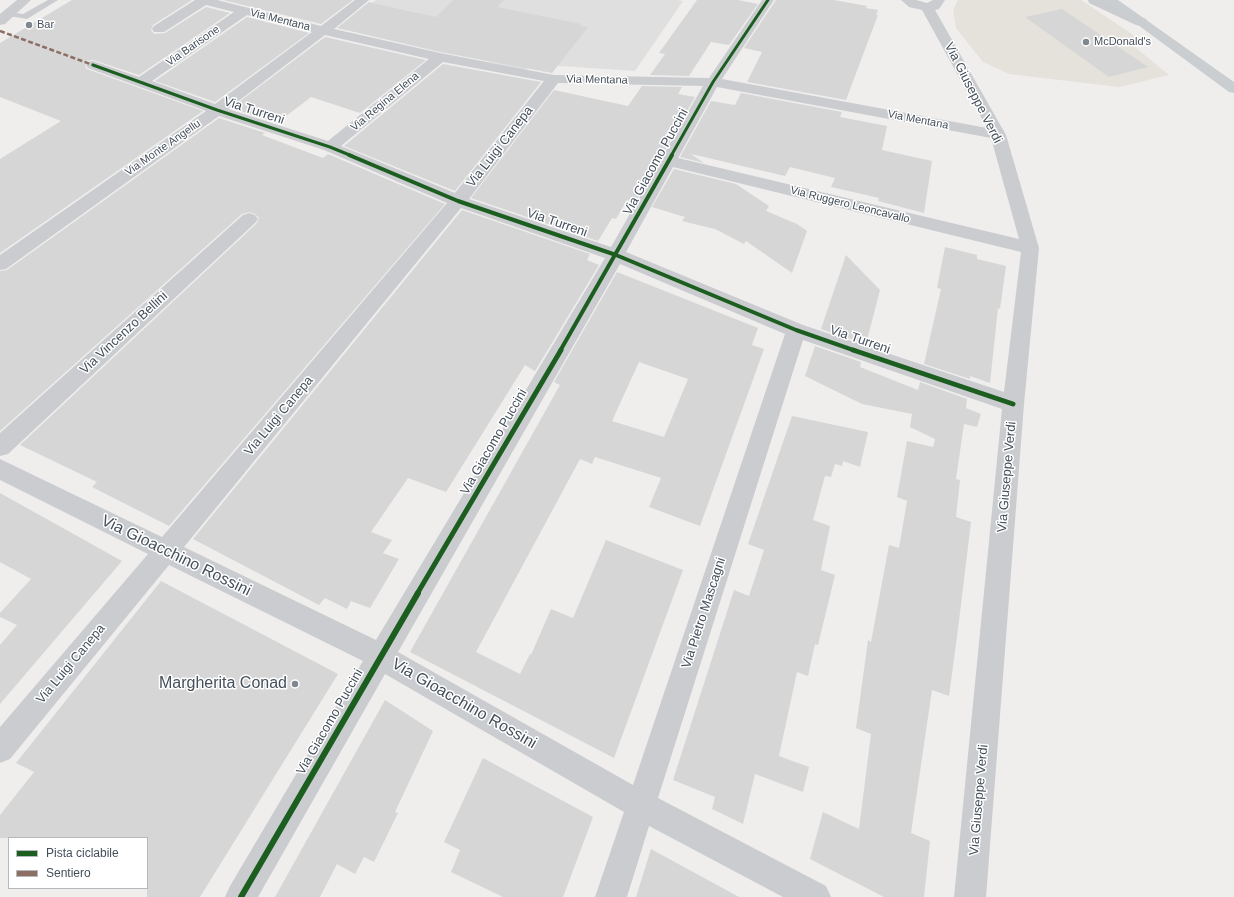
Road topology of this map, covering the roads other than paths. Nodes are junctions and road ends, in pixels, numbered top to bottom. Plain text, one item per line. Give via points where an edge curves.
1 (25, 0) edge
2 (54, 0) edge
3 (202, 0) edge
4 (363, 0) edge
5 (768, 0) edge
6 (1094, 0) edge
7 (1110, 0) edge
8 (916, 2) edge
9 (244, 11) junction
10 (4, 17) edge
11 (1141, 22) junction
12 (159, 29) dead end
13 (322, 30) junction
14 (440, 57) junction
15 (93, 66) dead end
16 (554, 79) junction
17 (141, 82) junction
18 (713, 82) junction
19 (1234, 89) edge
20 (216, 110) junction
21 (998, 135) junction
22 (330, 148) junction
23 (669, 161) junction
24 (458, 201) junction
25 (249, 219) dead end
26 (1030, 248) junction
27 (616, 255) junction
28 (0, 264) edge
29 (796, 330) junction
30 (1013, 404) junction
31 (0, 447) edge
32 (0, 469) edge
33 (165, 552) junction
34 (380, 656) junction
35 (0, 749) edge
36 (642, 806) junction
37 (241, 897) edge
38 (612, 897) edge
39 (816, 897) edge
40 (970, 897) edge

1 - 10 street
2 - 10 lane via 24,18
3 - 9 street, Via Mentana
3 - 12 street
4 - 13 street, Via Monte Angellu
5 - 18 street, Via Giacomo Puccini
6 - 11 street
7 - 11 main road
8 - 21 street, Via Giuseppe Verdi
9 - 13 street, Via Mentana
9 - 17 street, Via Barisone
11 - 19 main road
13 - 14 street, Via Mentana
13 - 20 street, Via Monte Angellu
14 - 16 street, Via Mentana
14 - 22 street, Via Regina Elena
15 - 17 street, Via Turreni
16 - 18 street, Via Mentana
16 - 24 street, Via Luigi Canepa
17 - 20 street, Via Turreni
18 - 21 street, Via Mentana
18 - 23 street, Via Giacomo Puccini
20 - 22 street, Via Turreni
20 - 28 street, Via Monte Angellu
21 - 26 street, Via Giuseppe Verdi
22 - 24 street, Via Turreni
23 - 26 street, Via Ruggero Leoncavallo
23 - 27 street, Via Giacomo Puccini
24 - 27 street, Via Turreni
24 - 33 street, Via Luigi Canepa
25 - 31 street, Via Vincenzo Bellini
26 - 30 street, Via Giuseppe Verdi
27 - 29 street, Via Turreni
27 - 34 street, Via Giacomo Puccini
29 - 30 street, Via Turreni
29 - 36 street, Via Pietro Mascagni
30 - 40 street, Via Giuseppe Verdi
32 - 33 street, Via Gioacchino Rossini
33 - 34 street, Via Gioacchino Rossini
33 - 35 street, Via Luigi Canepa
34 - 36 street, Via Gioacchino Rossini
34 - 37 street, Via Giacomo Puccini
36 - 38 street, Via Pietro Mascagni
36 - 39 street, Via Gioacchino Rossini

